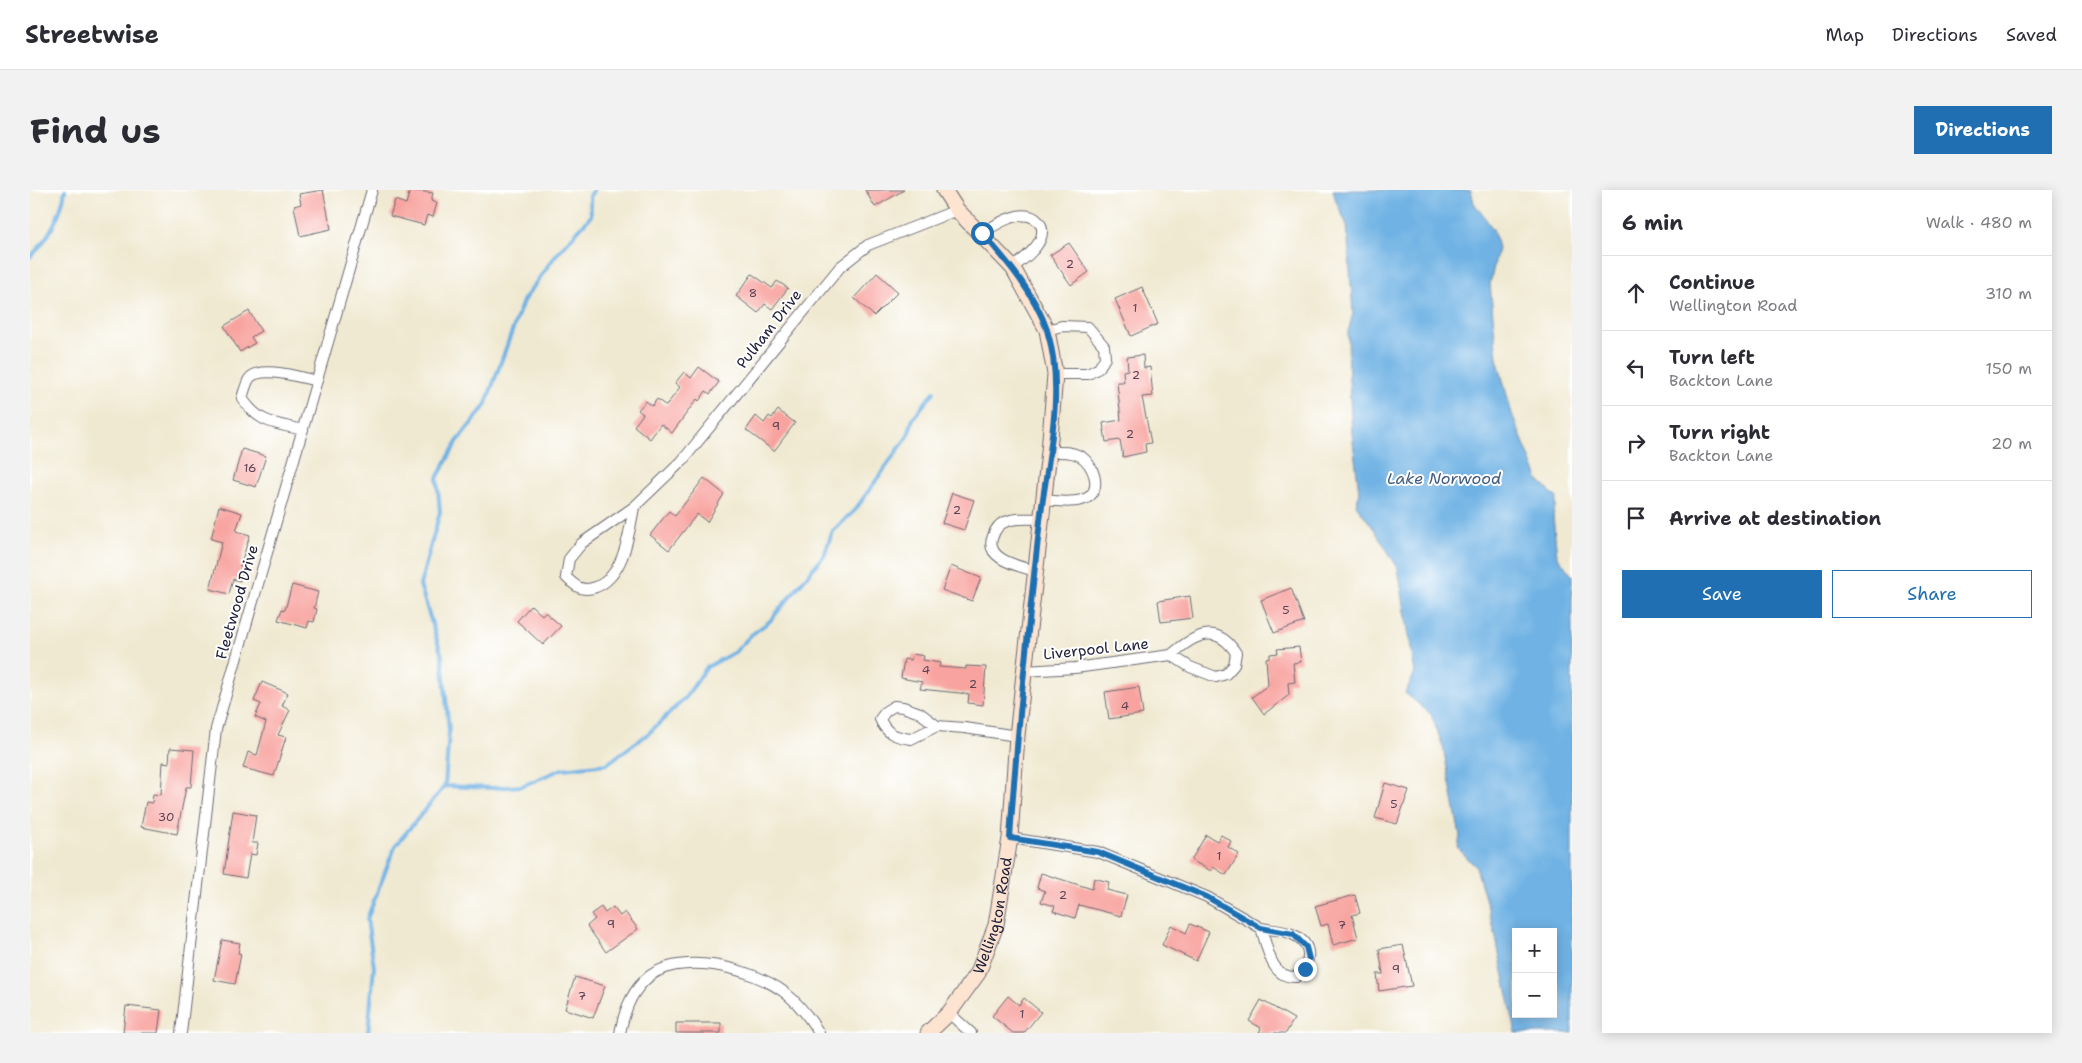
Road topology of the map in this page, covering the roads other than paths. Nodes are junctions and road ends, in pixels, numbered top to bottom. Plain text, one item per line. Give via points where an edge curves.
1 (372, 190) edge
2 (944, 190) edge
3 (957, 210) junction
4 (982, 233) junction
5 (1013, 268) junction
6 (1047, 330) junction
7 (1055, 374) junction
8 (317, 382) junction
9 (303, 430) junction
10 (1050, 452) junction
11 (1044, 500) junction
12 (634, 507) junction
13 (1040, 519) junction
14 (1035, 570) junction
15 (1171, 655) junction
16 (1025, 671) junction
17 (937, 726) junction
18 (1017, 736) junction
19 (1010, 838) junction
20 (1261, 928) junction
21 (949, 1014) junction
22 (181, 1033) edge
23 (620, 1033) edge
24 (819, 1033) edge
25 (928, 1033) edge
26 (971, 1033) edge

1 - 8 street, Fleetwood Drive
2 - 3 street, Wellington Road
3 - 4 street, Wellington Road
3 - 12 street, Pulham Drive via 868,245 840,267 682,461
4 - 5 street, Wellington Road
4 - 5 street via 1021,215 1039,222 1042,229 1040,240
5 - 6 street, Wellington Road
6 - 7 street, Wellington Road
6 - 7 street via 1062,326 1088,327 1104,346 1105,358 1099,368 1088,374
7 - 10 street, Wellington Road
8 - 9 street, Fleetwood Drive
8 - 9 street via 273,372 258,372 249,379 242,398 252,412 264,420
9 - 22 street, Fleetwood Drive via 216,729
10 - 11 street, Wellington Road
10 - 11 street via 1069,452 1089,463 1095,487 1089,497 1074,502
11 - 13 street, Wellington Road
12 - 12 street, Pulham Drive via 582,543 569,559 566,577 576,588 588,590 606,583 625,549
13 - 14 street, Wellington Road
13 - 14 street via 1003,522 995,529 990,542 993,551 1003,559
14 - 16 street, Wellington Road
15 - 15 street, Liverpool Lane via 1216,677 1226,674 1234,665 1236,653 1228,641 1215,635 1203,635 1188,640
15 - 16 street, Liverpool Lane
16 - 18 street, Wellington Road
17 - 17 street via 920,713 903,707 894,706 880,719 883,728 891,734 911,740
17 - 18 street
18 - 19 street, Wellington Road
19 - 20 street via 1098,852 1207,897
19 - 21 street, Wellington Road via 996,925 978,973
20 - 20 street via 1293,934 1306,947 1309,959 1305,969 1296,977 1287,977 1272,964
21 - 25 street, Wellington Road
21 - 26 street
23 - 24 street via 632,996 645,980 666,968 692,963 723,967 755,977 784,992 806,1012

